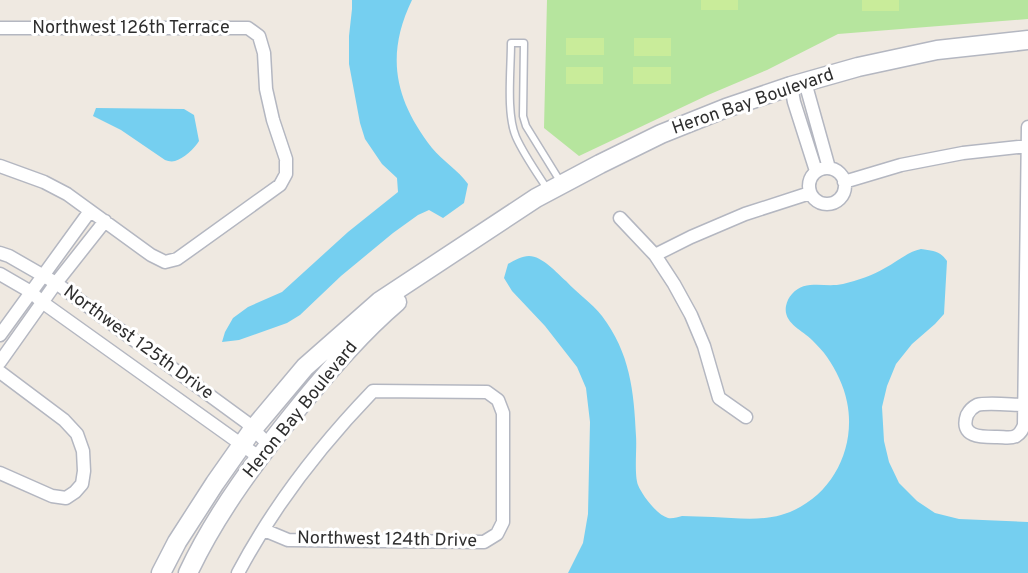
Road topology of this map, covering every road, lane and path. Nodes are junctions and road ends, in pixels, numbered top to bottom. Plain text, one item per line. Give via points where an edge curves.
1 (0, 28) edge
2 (1028, 40) edge
3 (798, 84) junction
4 (1028, 127) edge
5 (1028, 146) edge
6 (0, 166) edge
7 (829, 168) junction
8 (816, 171) junction
9 (844, 182) junction
10 (555, 188) junction
11 (810, 193) junction
12 (90, 211) junction
13 (620, 218) dead end
14 (105, 221) junction
15 (468, 244) junction
16 (0, 253) edge
17 (655, 255) junction
18 (0, 274) edge
19 (43, 276) junction
20 (56, 283) junction
21 (31, 292) junction
22 (42, 302) junction
23 (0, 335) edge
24 (0, 362) edge
25 (0, 372) edge
26 (1024, 405) junction
27 (746, 417) dead end
28 (253, 429) junction
29 (241, 446) junction
30 (263, 451) junction
31 (0, 473) edge
32 (264, 530) junction
33 (162, 573) edge
34 (188, 573) edge
35 (238, 573) edge

1 - 14 street, Northwest 126th Terrace via 248,28 259,36 266,89 286,159 286,174 279,185 177,259 165,262
2 - 3 street, Heron Bay Boulevard via 938,50
3 - 7 street
3 - 8 street via 794,102
3 - 10 street, Heron Bay Boulevard via 661,134
4 - 5 street
5 - 9 street via 922,161
5 - 26 street
6 - 12 street via 44,182
7 - 8 street
7 - 9 street via 838,172
8 - 11 street via 810,181
9 - 11 street via 843,194 835,202 823,204
10 - 10 lane via 526,126 524,43 511,44 515,135
10 - 15 street, Heron Bay Boulevard
11 - 17 street via 745,213
12 - 14 street
12 - 19 street
13 - 17 street
14 - 20 street
15 - 28 street, Heron Bay Boulevard via 380,301 305,368
15 - 30 street, Heron Bay Boulevard via 388,310 341,356
16 - 19 street, Northwest 125th Drive
17 - 27 street via 691,315 719,398
18 - 21 street, Northwest 125th Drive
19 - 20 street, Northwest 125th Drive
19 - 21 street
20 - 22 street
20 - 28 street, Northwest 125th Drive
21 - 22 street, Northwest 125th Drive
21 - 23 street
22 - 24 street
22 - 29 street, Northwest 125th Drive
25 - 31 street via 64,420 77,435 84,471 82,484 66,498
26 - 26 street via 975,405 966,418 966,427 978,437 1013,438 1024,425
28 - 29 street, Heron Bay Boulevard
28 - 30 street, Northwest 125th Drive
29 - 30 street, Northwest 125th Drive
29 - 33 street, Heron Bay Boulevard via 177,542
30 - 34 street, Heron Bay Boulevard via 198,551
32 - 32 street, Northwest 124th Drive via 317,453 373,392 487,392 498,400 503,413 503,522 497,534 484,542 288,540
32 - 35 street

